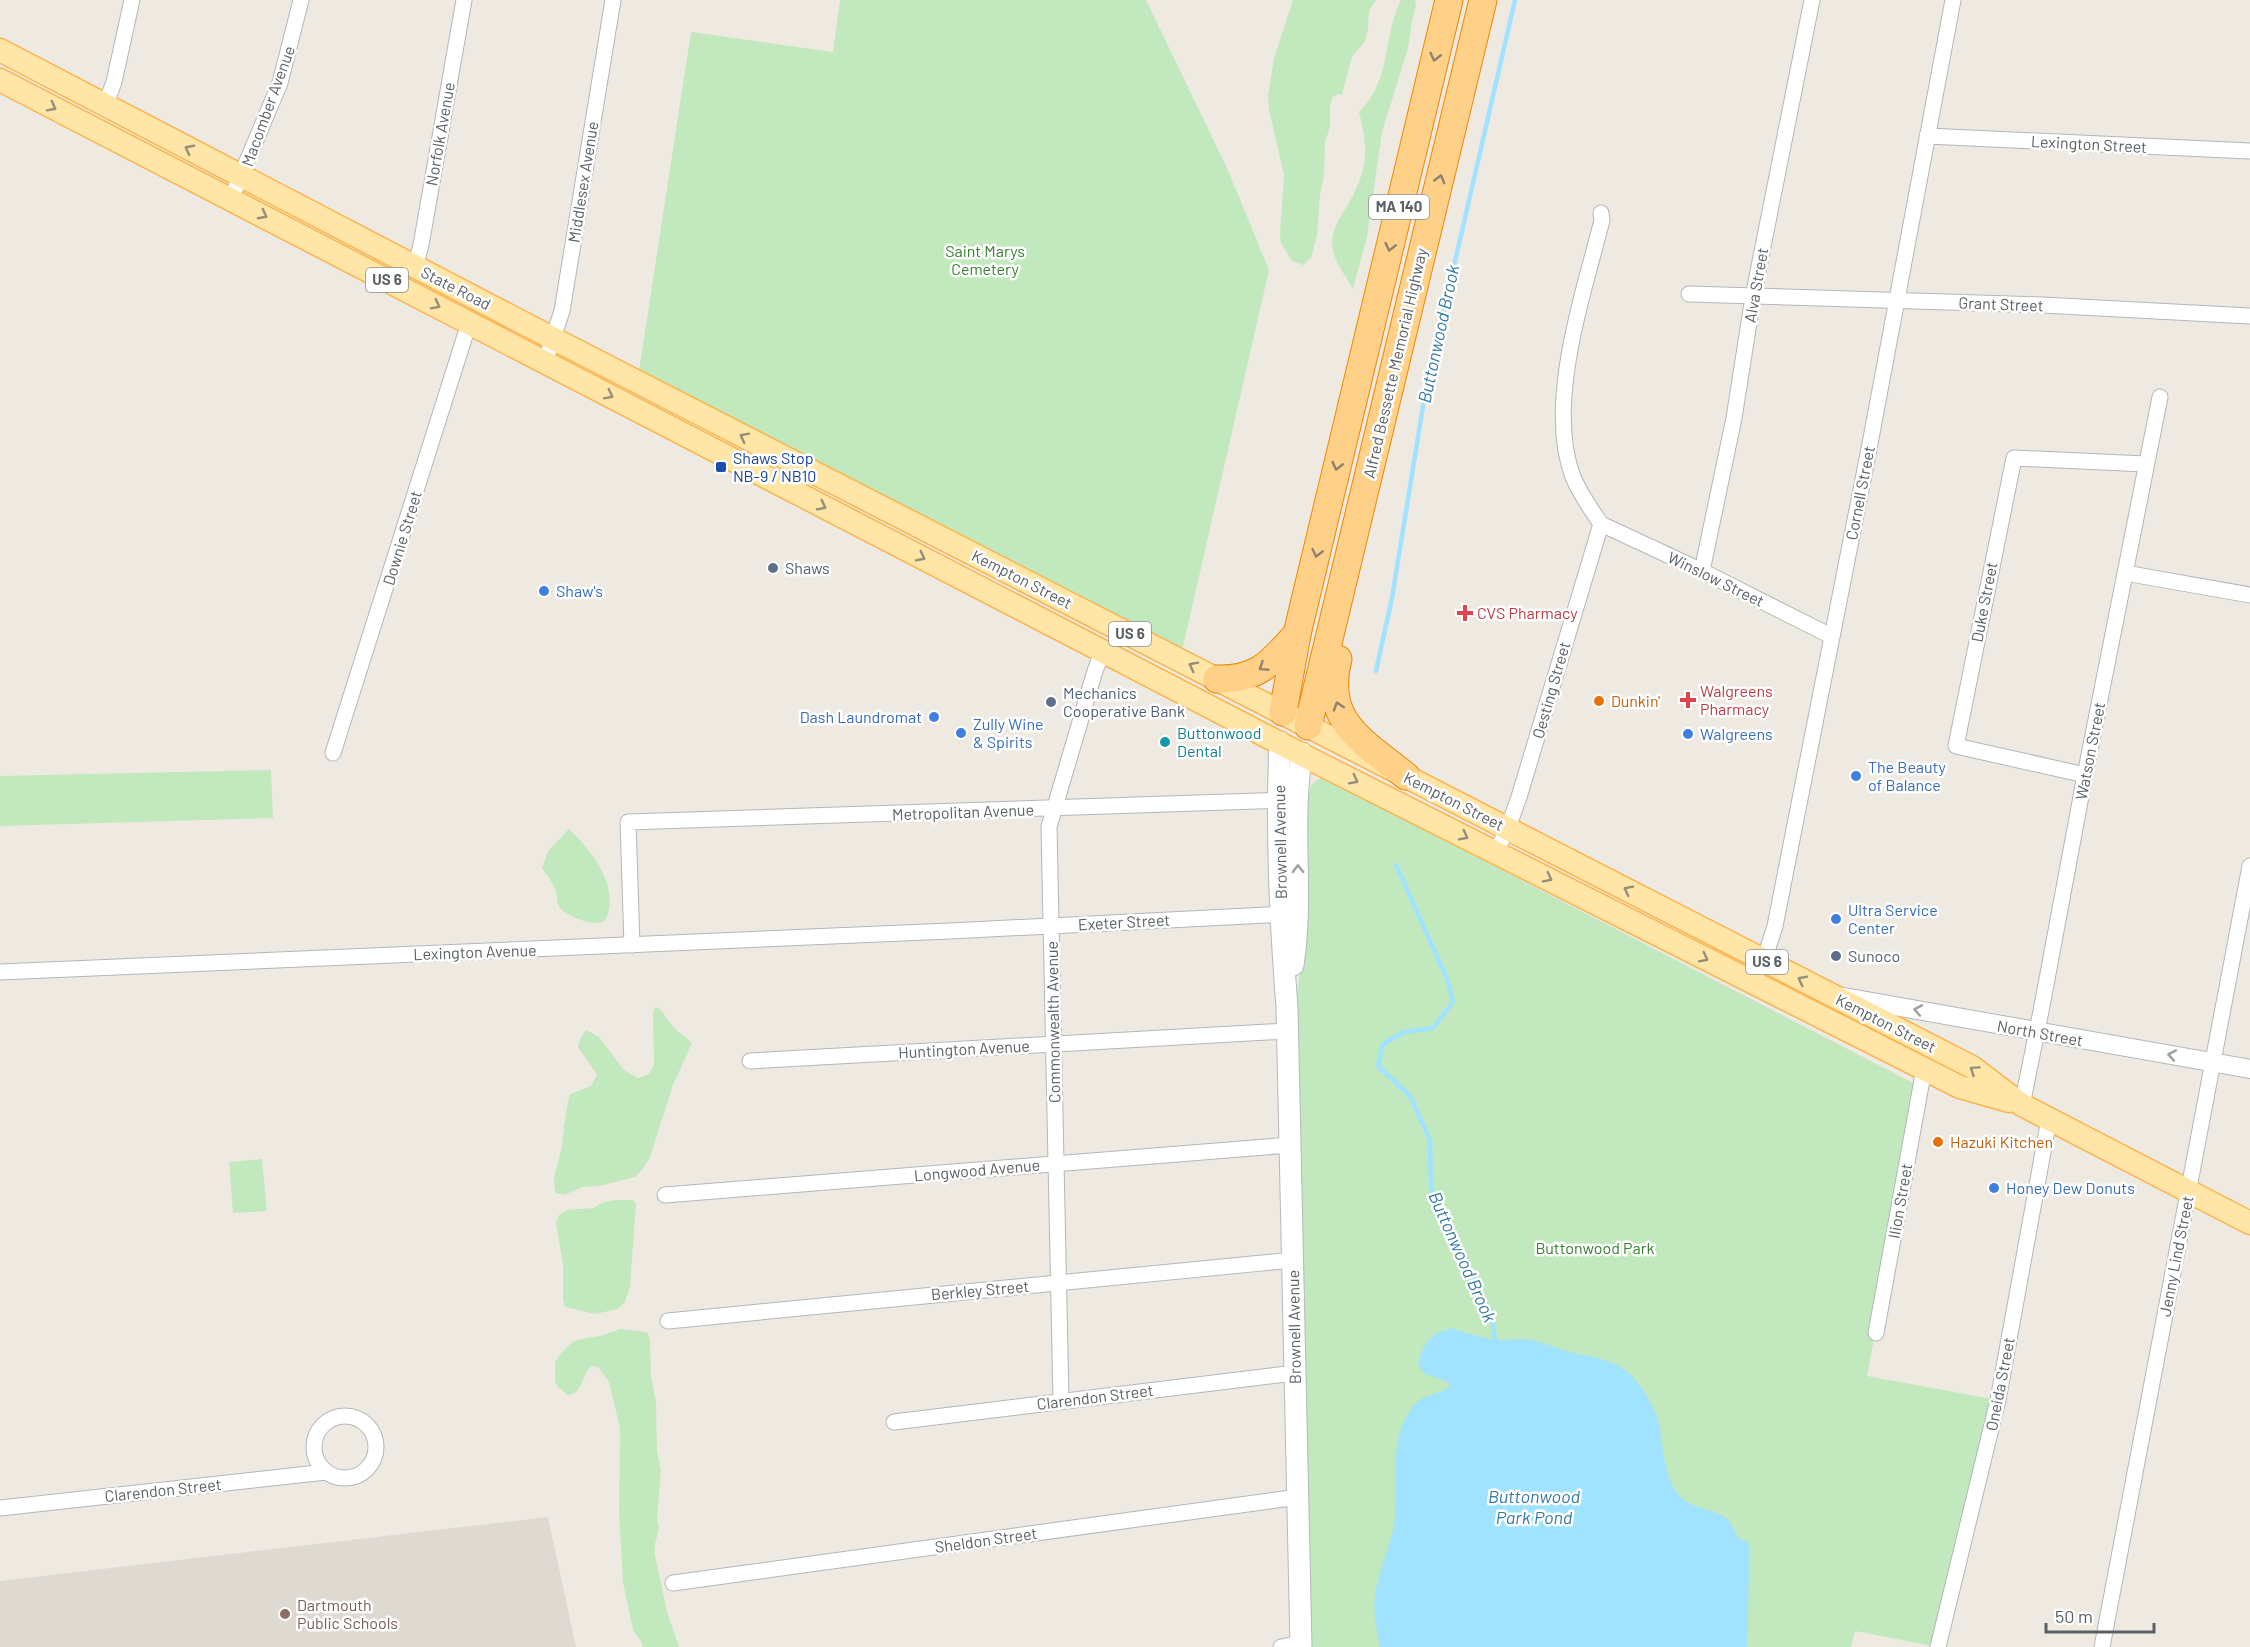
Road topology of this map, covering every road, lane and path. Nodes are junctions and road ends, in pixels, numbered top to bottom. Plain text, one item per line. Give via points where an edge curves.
1 (132, 0) edge
2 (301, 0) edge
3 (464, 0) edge
4 (613, 0) edge
5 (1449, 0) edge
6 (1483, 0) edge
7 (1812, 0) edge
8 (1953, 0) edge
9 (0, 50) edge
10 (0, 80) edge
11 (105, 106) junction
12 (1927, 136) junction
13 (2250, 151) edge
14 (241, 177) junction
15 (231, 199) junction
16 (1601, 213) dead end
17 (415, 267) junction
18 (1689, 294) dead end
19 (1753, 297) junction
20 (1896, 301) junction
21 (2250, 316) edge
22 (469, 323) junction
23 (554, 339) junction
24 (544, 362) junction
25 (2160, 397) dead end
26 (2146, 464) junction
27 (1364, 496) junction
28 (881, 507) junction
29 (1601, 524) junction
30 (869, 530) junction
31 (1702, 570) junction
32 (2125, 573) junction
33 (2250, 595) edge
34 (1298, 634) junction
35 (1831, 636) junction
36 (1103, 650) junction
37 (1217, 679) junction
38 (1283, 712) junction
39 (1308, 726) junction
40 (1280, 742) junction
41 (333, 753) dead end
42 (1302, 753) junction
43 (2085, 775) junction
44 (1406, 776) junction
45 (1288, 800) junction
46 (1054, 809) junction
47 (1508, 828) junction
48 (1496, 852) junction
49 (2249, 871) edge
50 (1290, 914) junction
51 (1051, 925) junction
52 (950, 931) joint
53 (632, 945) junction
54 (1763, 960) junction
55 (0, 972) edge
56 (1752, 982) junction
57 (1830, 994) junction
58 (1894, 1027) junction
59 (1287, 1031) junction
60 (2037, 1032) junction
61 (1055, 1044) junction
62 (1883, 1048) junction
63 (750, 1061) dead end
64 (2212, 1062) junction
65 (1924, 1069) junction
66 (2250, 1069) edge
67 (2022, 1104) junction
68 (2049, 1119) junction
69 (1290, 1145) junction
70 (1056, 1164) junction
71 (2188, 1192) junction
72 (665, 1195) dead end
73 (2250, 1223) edge
74 (1293, 1260) junction
75 (1060, 1283) junction
76 (668, 1321) dead end
77 (1876, 1333) dead end
78 (1295, 1373) junction
79 (1061, 1401) junction
80 (894, 1422) dead end
81 (326, 1472) junction
82 (1298, 1497) junction
83 (0, 1508) edge
84 (673, 1583) dead end
85 (1295, 1646) edge
86 (1938, 1647) edge
87 (2102, 1647) edge

1 - 11 street
2 - 14 street, Macomber Avenue via 284,72
3 - 17 street, Norfolk Avenue
4 - 23 street, Middlesex Avenue via 562,311
5 -> 34 highway, Alfred Bessette Memorial Highway / MA 140
27 -> 6 highway, Alfred Bessette Memorial Highway / MA 140
7 - 19 street, Alva Street
8 - 12 street, Cornell Street
9 - 11 main road, State Road / US 6
10 -> 15 main road, State Road / US 6
14 -> 11 main road, State Road / US 6
12 - 13 street, Lexington Street
12 - 20 street, Cornell Street
14 - 15 street, Macomber Avenue
14 - 17 main road, State Road / US 6
15 -> 22 main road, State Road / US 6
16 - 29 street via 1572,348 1564,416 1573,476
17 - 23 main road, State Road / US 6
18 - 19 street, Grant Street
19 - 20 street, Grant Street
19 - 31 street, Alva Street via 1734,418
20 - 21 street, Grant Street
20 - 35 street, Cornell Street
22 - 24 main road, State Road / US 6
22 - 41 street, Downie Street
23 - 24 street, Middlesex Avenue
28 -> 23 main road, State Road / US 6
24 -> 30 main road, State Road / US 6
25 - 26 street, Watson Street
26 - 32 street, Watson Street
26 - 43 street, Duke Street via 2014,458 1956,746
27 - 39 highway, Alfred Bessette Memorial Highway / MA 140
44 -> 27 highway via 1345,724 1334,689 1354,588
28 - 30 main road
37 -> 28 main road, Kempton Street / US 6
29 - 31 street, Winslow Street
29 - 47 street, Oesting Street
30 -> 36 main road, Kempton Street / US 6
31 - 35 street, Winslow Street
32 - 33 street
32 - 43 street, Watson Street
34 -> 37 highway via 1264,668 1239,678
34 - 38 highway, Alfred Bessette Memorial Highway / MA 140
35 - 54 street, Cornell Street via 1775,926
36 - 40 main road, Kempton Street / US 6
36 - 46 street, Commonwealth Avenue
37 - 38 main road, Kempton Street / US 6
38 - 39 main road, Kempton Street / US 6
38 - 40 main road, Brownell Avenue / MA 140
39 - 42 main road, Brownell Avenue / MA 140
39 - 44 main road, Kempton Street / US 6
40 - 42 main road, Kempton Street / US 6
40 - 45 main road, Brownell Avenue
42 - 45 main road, Brownell Avenue
42 -> 48 main road, Kempton Street / US 6
43 - 60 street, Watson Street
44 - 47 main road, Kempton Street / US 6
45 - 46 street, Metropolitan Avenue
45 - 50 main road, Brownell Avenue
46 - 51 street, Commonwealth Avenue via 1049,827
46 - 53 street, Metropolitan Avenue via 628,822
47 - 48 street, Oesting Street
54 -> 47 main road, Kempton Street / US 6
48 -> 56 main road, Kempton Street / US 6
49 - 64 street, Jenny Lind Street
50 - 51 street, Exeter Street
50 - 59 main road, Brownell Avenue
51 - 52 street, Exeter Street
51 - 61 street, Commonwealth Avenue
52 - 53 street, Lexington Avenue
53 - 55 street, Lexington Avenue
54 - 56 street, Cornell Street
57 -> 54 main road, Kempton Street / US 6
56 - 62 main road, Kempton Street / US 6
57 - 58 main road, Kempton Street / US 6
60 -> 57 street, North Street
58 - 62 main road
67 -> 58 main road, Kempton Street / US 6 via 1972,1067
59 - 61 street, Huntington Avenue
59 - 69 main road, Brownell Avenue
64 -> 60 street, North Street
60 - 67 street, Watson Street
61 - 63 street, Huntington Avenue
61 - 70 street, Commonwealth Avenue
62 - 65 main road, Kempton Street / US 6
64 - 66 street, North Street
64 - 71 street, Jenny Lind Street
65 - 67 main road, Kempton Street / US 6 via 1960,1087
65 - 77 street, Ilion Street
67 - 68 main road, Kempton Street / US 6
68 - 71 main road, Kempton Street / US 6
68 - 86 street, Oneida Street via 1998,1400
69 - 70 street, Longwood Avenue
69 - 74 main road, Brownell Avenue
70 - 72 street, Longwood Avenue
70 - 75 street, Commonwealth Avenue
71 - 73 main road, Kempton Street / US 6
71 - 87 street, Jenny Lind Street
74 - 75 street, Berkley Street
74 - 78 main road, Brownell Avenue
75 - 76 street, Berkley Street
75 - 79 street, Commonwealth Avenue
78 - 79 street, Clarendon Street
78 - 82 main road, Brownell Avenue
79 - 80 street, Clarendon Street
81 - 81 street, Clarendon Street via 346,1478 366,1470 376,1452 373,1432 366,1423 348,1415 338,1416 321,1427 314,1445 319,1464
81 - 83 street, Clarendon Street
82 - 84 street, Sheldon Street
82 - 85 main road, Brownell Avenue

